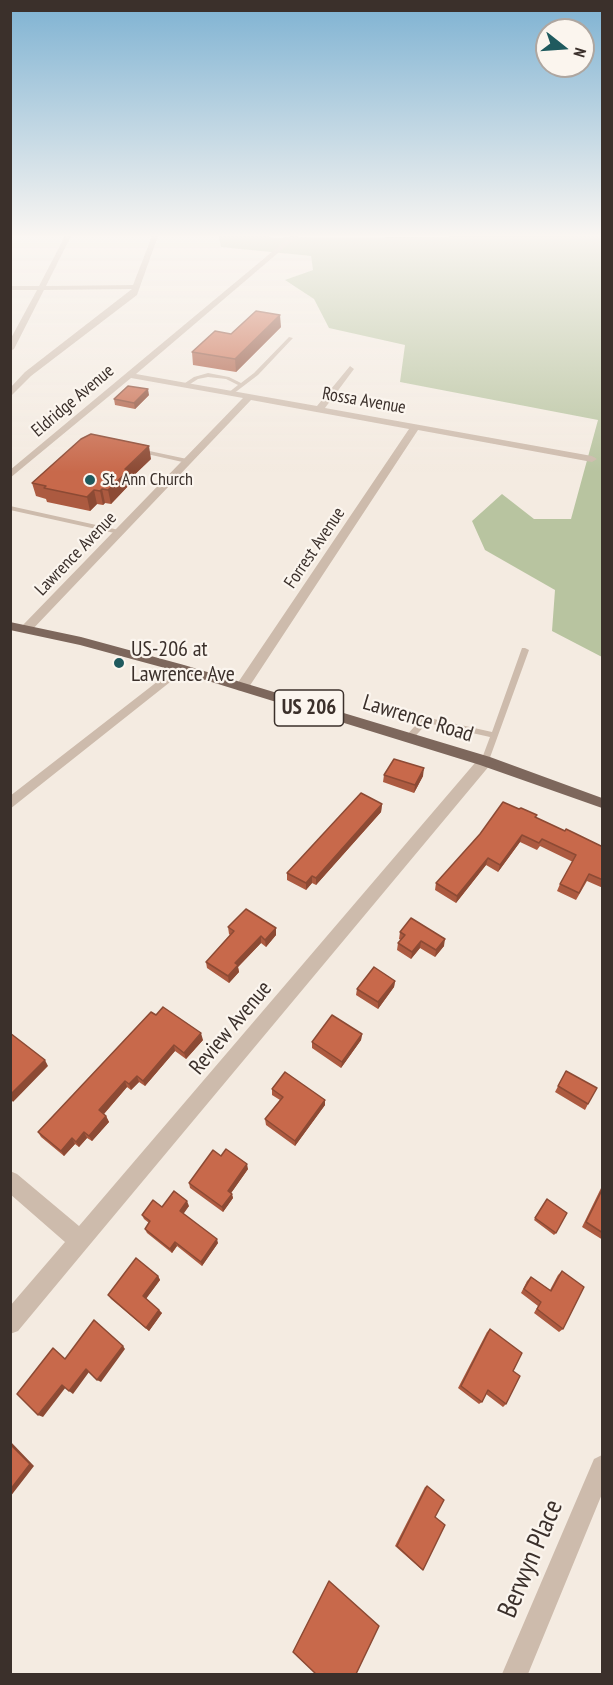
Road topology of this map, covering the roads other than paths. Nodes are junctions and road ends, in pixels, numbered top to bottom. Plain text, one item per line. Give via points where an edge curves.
1 (27, 315) edge
2 (107, 315) edge
3 (202, 315) edge
4 (291, 338) dead end
5 (10, 349) edge
6 (350, 369) dead end
7 (130, 375) junction
8 (10, 377) edge
9 (22, 380) junction
10 (240, 384) junction
11 (185, 385) junction
12 (231, 393) junction
13 (10, 394) edge
14 (249, 397) junction
15 (319, 409) junction
16 (415, 427) junction
17 (131, 449) edge
18 (592, 459) dead end
19 (187, 461) junction
20 (10, 475) edge
21 (10, 508) edge
22 (119, 532) junction
23 (10, 626) edge
24 (26, 629) junction
25 (525, 650) dead end
26 (180, 668) junction
27 (242, 687) junction
28 (494, 735) junction
29 (409, 738) junction
30 (485, 761) junction
31 (603, 803) edge
32 (10, 804) edge
33 (10, 1180) edge
34 (80, 1241) junction
35 (10, 1323) edge
36 (603, 1467) edge
37 (515, 1674) edge

1 - 5 street
2 - 9 street
3 - 7 street, Eldridge Avenue
4 - 10 lane via 256,374
6 - 15 street
7 - 11 street, Rossa Avenue
7 - 20 street, Eldridge Avenue
8 - 9 street
9 - 13 street
10 - 11 lane via 215,375 196,378
10 - 12 lane
11 - 12 street, Rossa Avenue
12 - 14 street, Rossa Avenue
14 - 15 street, Rossa Avenue
14 - 19 street, Lawrence Avenue
15 - 16 street, Rossa Avenue
16 - 18 street, Rossa Avenue
16 - 27 street, Forrest Avenue
17 - 19 lane
19 - 22 street, Lawrence Avenue
21 - 22 lane
22 - 24 street, Lawrence Avenue
23 - 24 main road, Lawrence Road / US 206
24 - 26 main road, Lawrence Road / US 206
25 - 28 lane
26 - 27 main road, Lawrence Road / US 206
26 - 32 street
27 - 29 main road, Lawrence Road / US 206
28 - 29 lane via 426,720
28 - 30 lane
29 - 30 main road, Lawrence Road / US 206
30 - 31 main road, Lawrence Road / US 206
30 - 34 street, Review Avenue
33 - 34 street
34 - 35 street, Review Avenue
36 - 37 street, Berwyn Place

